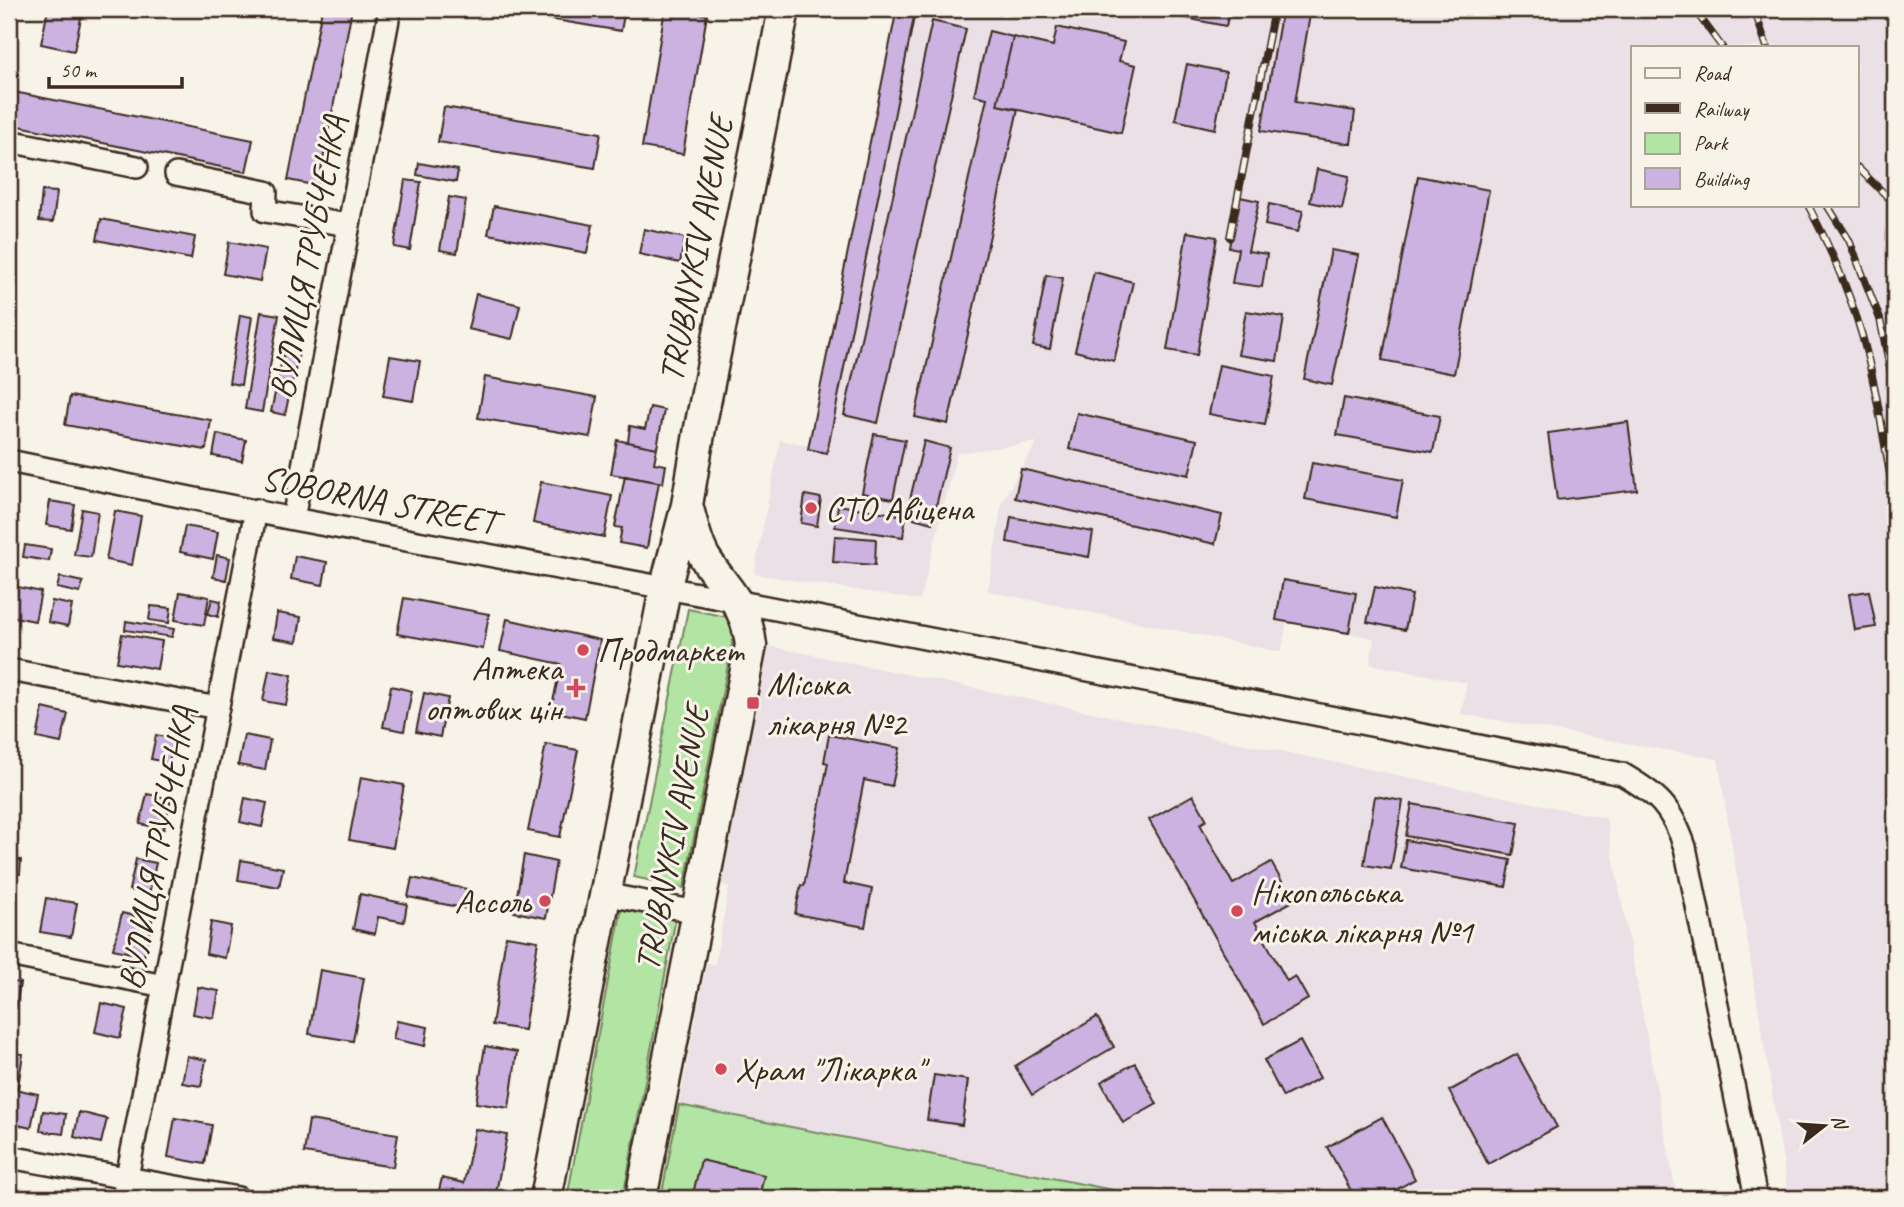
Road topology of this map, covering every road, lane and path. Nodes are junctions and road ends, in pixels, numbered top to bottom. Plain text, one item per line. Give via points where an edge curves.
1 (390, 9) edge
2 (784, 9) edge
3 (9, 141) edge
4 (137, 167) dead end
5 (176, 174) dead end
6 (348, 225) junction
7 (9, 461) edge
8 (687, 505) junction
9 (256, 510) junction
10 (293, 519) junction
11 (665, 589) junction
12 (738, 602) junction
13 (9, 670) edge
14 (218, 708) junction
15 (604, 894) junction
16 (697, 912) junction
17 (9, 956) edge
18 (164, 986) junction
19 (9, 1157) edge
20 (125, 1188) edge
21 (238, 1198) edge
22 (546, 1198) edge
23 (641, 1198) edge
24 (1756, 1198) edge

1 - 6 street, ВУЛИЦЯ ТРУБЧЕНКА
2 - 8 main road, TRUBNYKIV AVENUE
3 - 4 street
5 - 6 street via 267,192 265,211
6 - 10 street, ВУЛИЦЯ ТРУБЧЕНКА
7 - 9 street, SOBORNA STREET
8 - 11 main road, TRUBNYKIV AVENUE
8 - 12 main road, TRUBNYKIV AVENUE via 703,555
9 - 10 street, SOBORNA STREET
9 - 14 street, ВУЛИЦЯ ТРУБЧЕНКА
10 - 11 street, SOBORNA STREET
11 - 12 street, SOBORNA STREET
11 - 15 main road, TRUBNYKIV AVENUE
12 - 16 main road, TRUBNYKIV AVENUE via 751,645
12 - 24 street, SOBORNA STREET via 1622,774 1654,793 1676,821 1685,848
13 - 14 street
14 - 18 street, ВУЛИЦЯ ТРУБЧЕНКА
15 - 16 street
15 - 22 main road, TRUBNYKIV AVENUE
16 - 23 main road, TRUBNYKIV AVENUE
17 - 18 street
18 - 20 street, ВУЛИЦЯ ТРУБЧЕНКА
19 - 20 street
20 - 21 street

